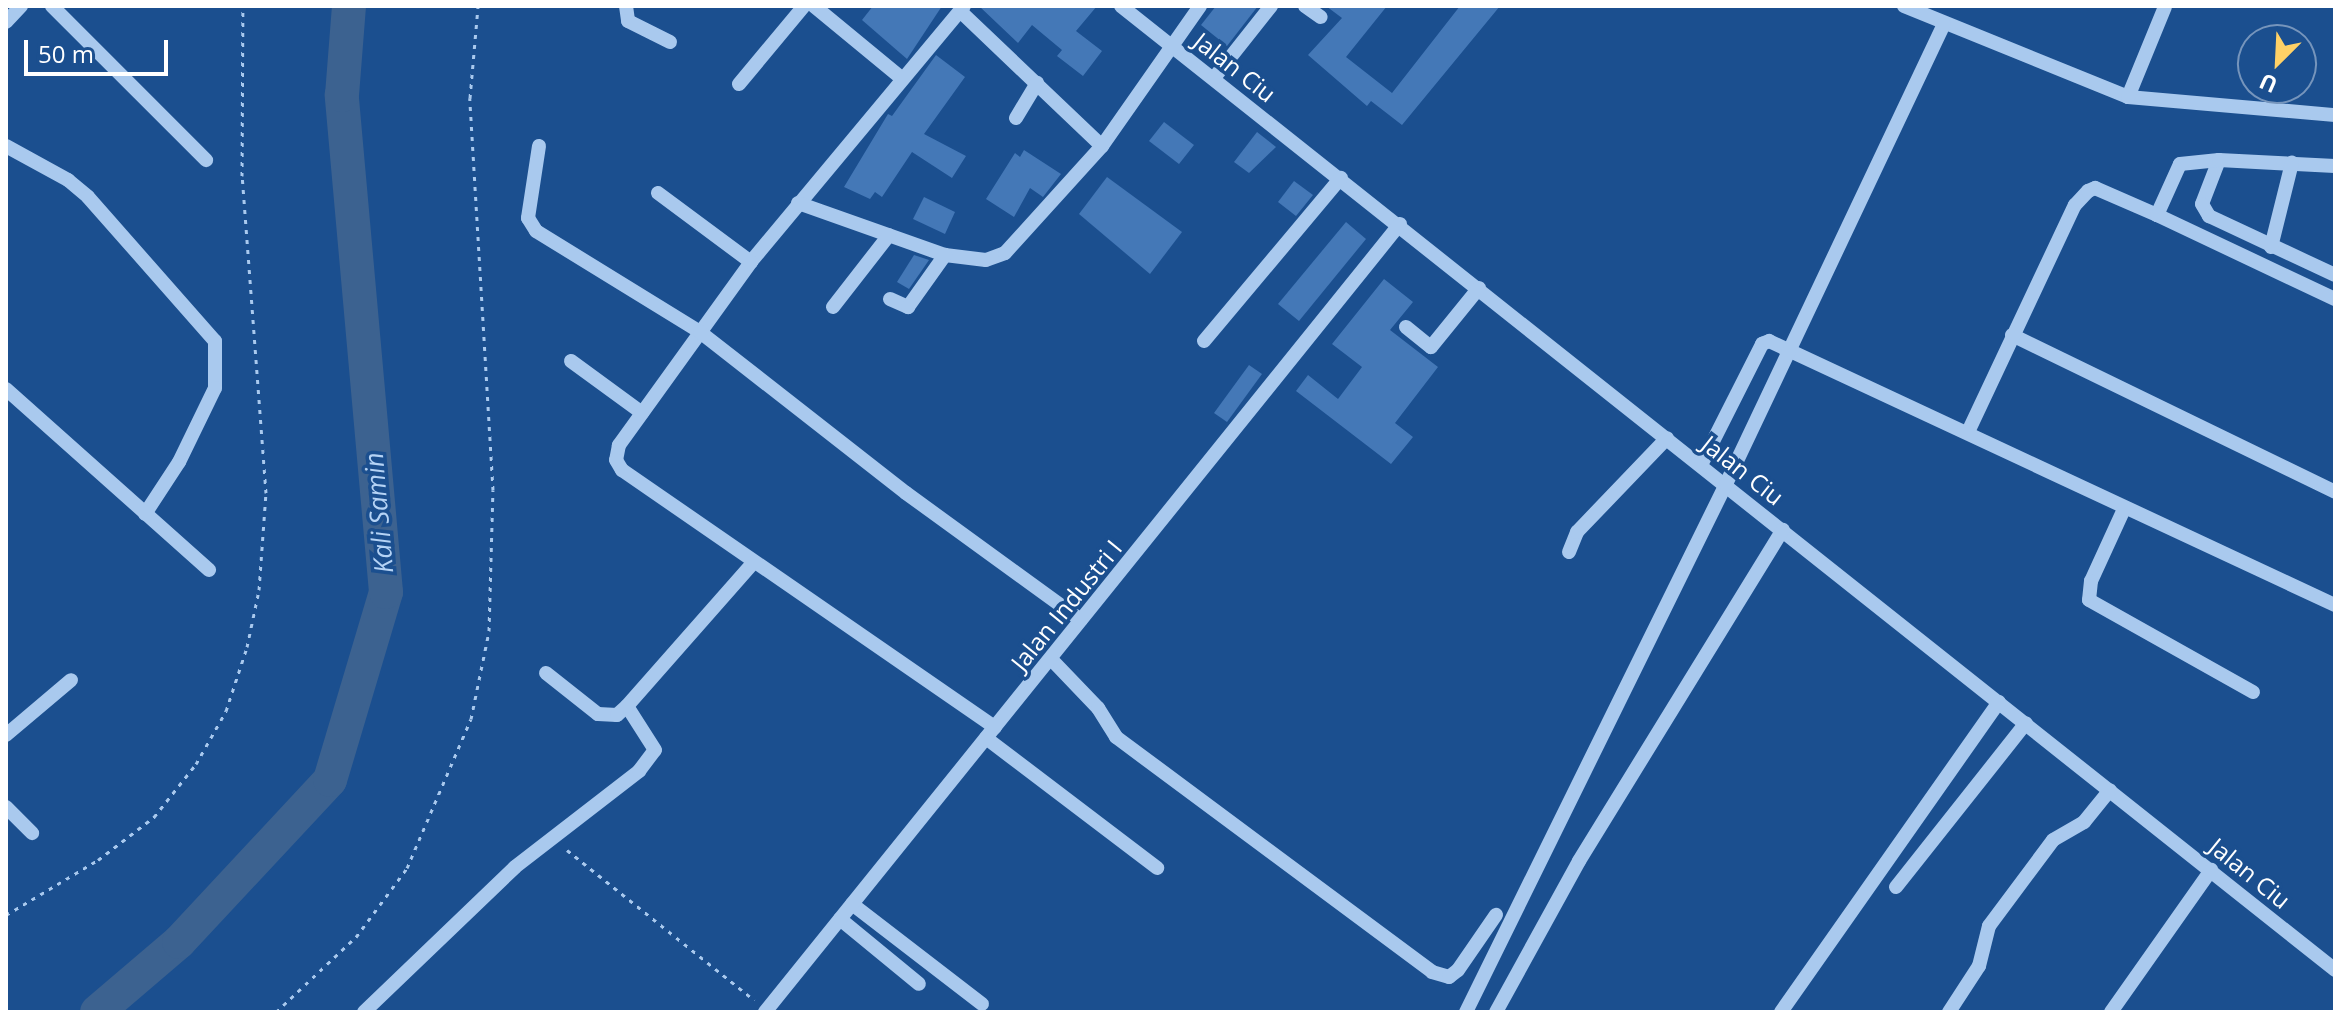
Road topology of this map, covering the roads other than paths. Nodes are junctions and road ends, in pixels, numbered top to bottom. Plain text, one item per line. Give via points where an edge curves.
1 (21, 6) edge
2 (52, 6) edge
3 (626, 6) edge
4 (804, 6) edge
5 (814, 6) edge
6 (1121, 6) edge
7 (1200, 6) edge
8 (1271, 6) edge
9 (1305, 6) edge
10 (1904, 6) edge
11 (2165, 7) edge
12 (962, 8) edge
13 (1321, 17) dead end
14 (6, 22) edge
15 (1944, 24) junction
16 (670, 42) dead end
17 (1170, 44) junction
18 (900, 77) junction
19 (1214, 78) junction
20 (1037, 83) junction
21 (739, 84) dead end
22 (2128, 97) junction
23 (2335, 115) edge
24 (1016, 118) dead end
25 (6, 146) edge
26 (539, 146) dead end
27 (1102, 146) junction
28 (206, 160) dead end
29 (2219, 160) junction
30 (2292, 163) junction
31 (2335, 166) edge
32 (1341, 178) junction
33 (658, 193) dead end
34 (798, 203) junction
35 (2157, 215) junction
36 (1400, 224) junction
37 (889, 235) junction
38 (2271, 247) junction
39 (945, 255) junction
40 (751, 262) junction
41 (2335, 275) edge
42 (1479, 288) junction
43 (890, 299) dead end
44 (2335, 299) edge
45 (833, 307) dead end
46 (1406, 327) dead end
47 (700, 332) junction
48 (2012, 335) junction
49 (1204, 341) dead end
50 (1790, 351) junction
51 (571, 361) dead end
52 (6, 389) edge
53 (642, 413) junction
54 (1968, 432) junction
55 (1667, 438) junction
56 (1701, 465) junction
57 (1726, 484) junction
58 (2335, 492) edge
59 (2124, 509) junction
60 (145, 514) junction
61 (1783, 530) junction
62 (1569, 552) dead end
63 (754, 562) junction
64 (209, 570) dead end
65 (2335, 605) edge
66 (1081, 620) junction
67 (1051, 659) junction
68 (546, 673) dead end
69 (71, 680) dead end
70 (2253, 692) dead end
71 (1999, 702) junction
72 (627, 706) junction
73 (2026, 723) junction
74 (990, 733) junction
75 (6, 735) edge
76 (2110, 790) junction
77 (6, 807) edge
78 (32, 833) dead end
79 (1157, 868) dead end
80 (2211, 870) junction
81 (1896, 887) dead end
82 (852, 904) junction
83 (1496, 915) dead end
84 (840, 919) junction
85 (2335, 970) edge
86 (919, 984) dead end
87 (982, 1004) dead end
88 (766, 1011) edge
89 (364, 1012) edge
90 (1466, 1012) edge
91 (1496, 1012) edge
92 (1781, 1012) edge
93 (1949, 1012) edge
94 (2111, 1012) edge

1 - 14 street
2 - 28 street
3 - 16 street via 628,21
4 - 21 street
5 - 18 street
6 - 17 street, Jalan Ciu
7 - 17 street
8 - 19 street
9 - 13 street
10 - 15 street
11 - 22 street
12 - 18 street
12 - 20 street
15 - 22 street via 1995,39
15 - 50 street
17 - 19 street, Jalan Ciu
17 - 27 street
18 - 34 street
19 - 32 street, Jalan Ciu
20 - 24 street
20 - 27 street
22 - 23 street
25 - 60 street via 88,197 215,341 215,388 179,462
26 - 47 street via 528,218 536,231
27 - 39 street via 1005,253 986,260
29 - 30 street
29 - 35 street via 2180,164
29 - 38 street via 2202,204 2226,228
30 - 31 street
30 - 38 street
32 - 36 street, Jalan Ciu
32 - 49 street
33 - 40 street
34 - 37 street
34 - 40 street
35 - 44 street
35 - 48 street via 2095,188 2088,191 2075,205
36 - 42 street, Jalan Ciu
36 - 66 street, Jalan Industri I
37 - 39 street
37 - 45 street
38 - 41 street
39 - 43 street via 908,307
40 - 47 street
42 - 46 street via 1431,347
42 - 55 street, Jalan Ciu
47 - 53 street
47 - 66 street via 906,493
48 - 54 street
48 - 58 street
50 - 54 street
50 - 56 street via 1769,341 1762,344
50 - 57 street
51 - 53 street
52 - 60 street
53 - 63 street via 619,445 616,460 622,470
54 - 59 street
55 - 56 street, Jalan Ciu
55 - 62 street via 1577,532
56 - 57 street, Jalan Ciu
57 - 61 street, Jalan Ciu
57 - 90 street
59 - 65 street
59 - 70 street via 2091,581 2089,600
60 - 64 street
61 - 71 street, Jalan Ciu
61 - 91 street via 1579,861
63 - 72 street
63 - 74 street
66 - 67 street, Jalan Industri I
67 - 74 street, Jalan Industri I
67 - 83 street via 1088,696 1116,737 1432,972 1449,977 1458,970
68 - 72 street via 598,714 617,715
69 - 75 street
71 - 73 street, Jalan Ciu
71 - 92 street
72 - 89 street via 655,750 639,771 551,837
73 - 76 street, Jalan Ciu
73 - 81 street
74 - 79 street
74 - 82 street, Jalan Industri I
76 - 80 street, Jalan Ciu
76 - 93 street via 2084,822 2053,840 1989,926 1979,966
77 - 78 street
80 - 85 street, Jalan Ciu
80 - 94 street
82 - 84 street, Jalan Industri I
82 - 87 street
84 - 86 street
84 - 88 street, Jalan Industri I

